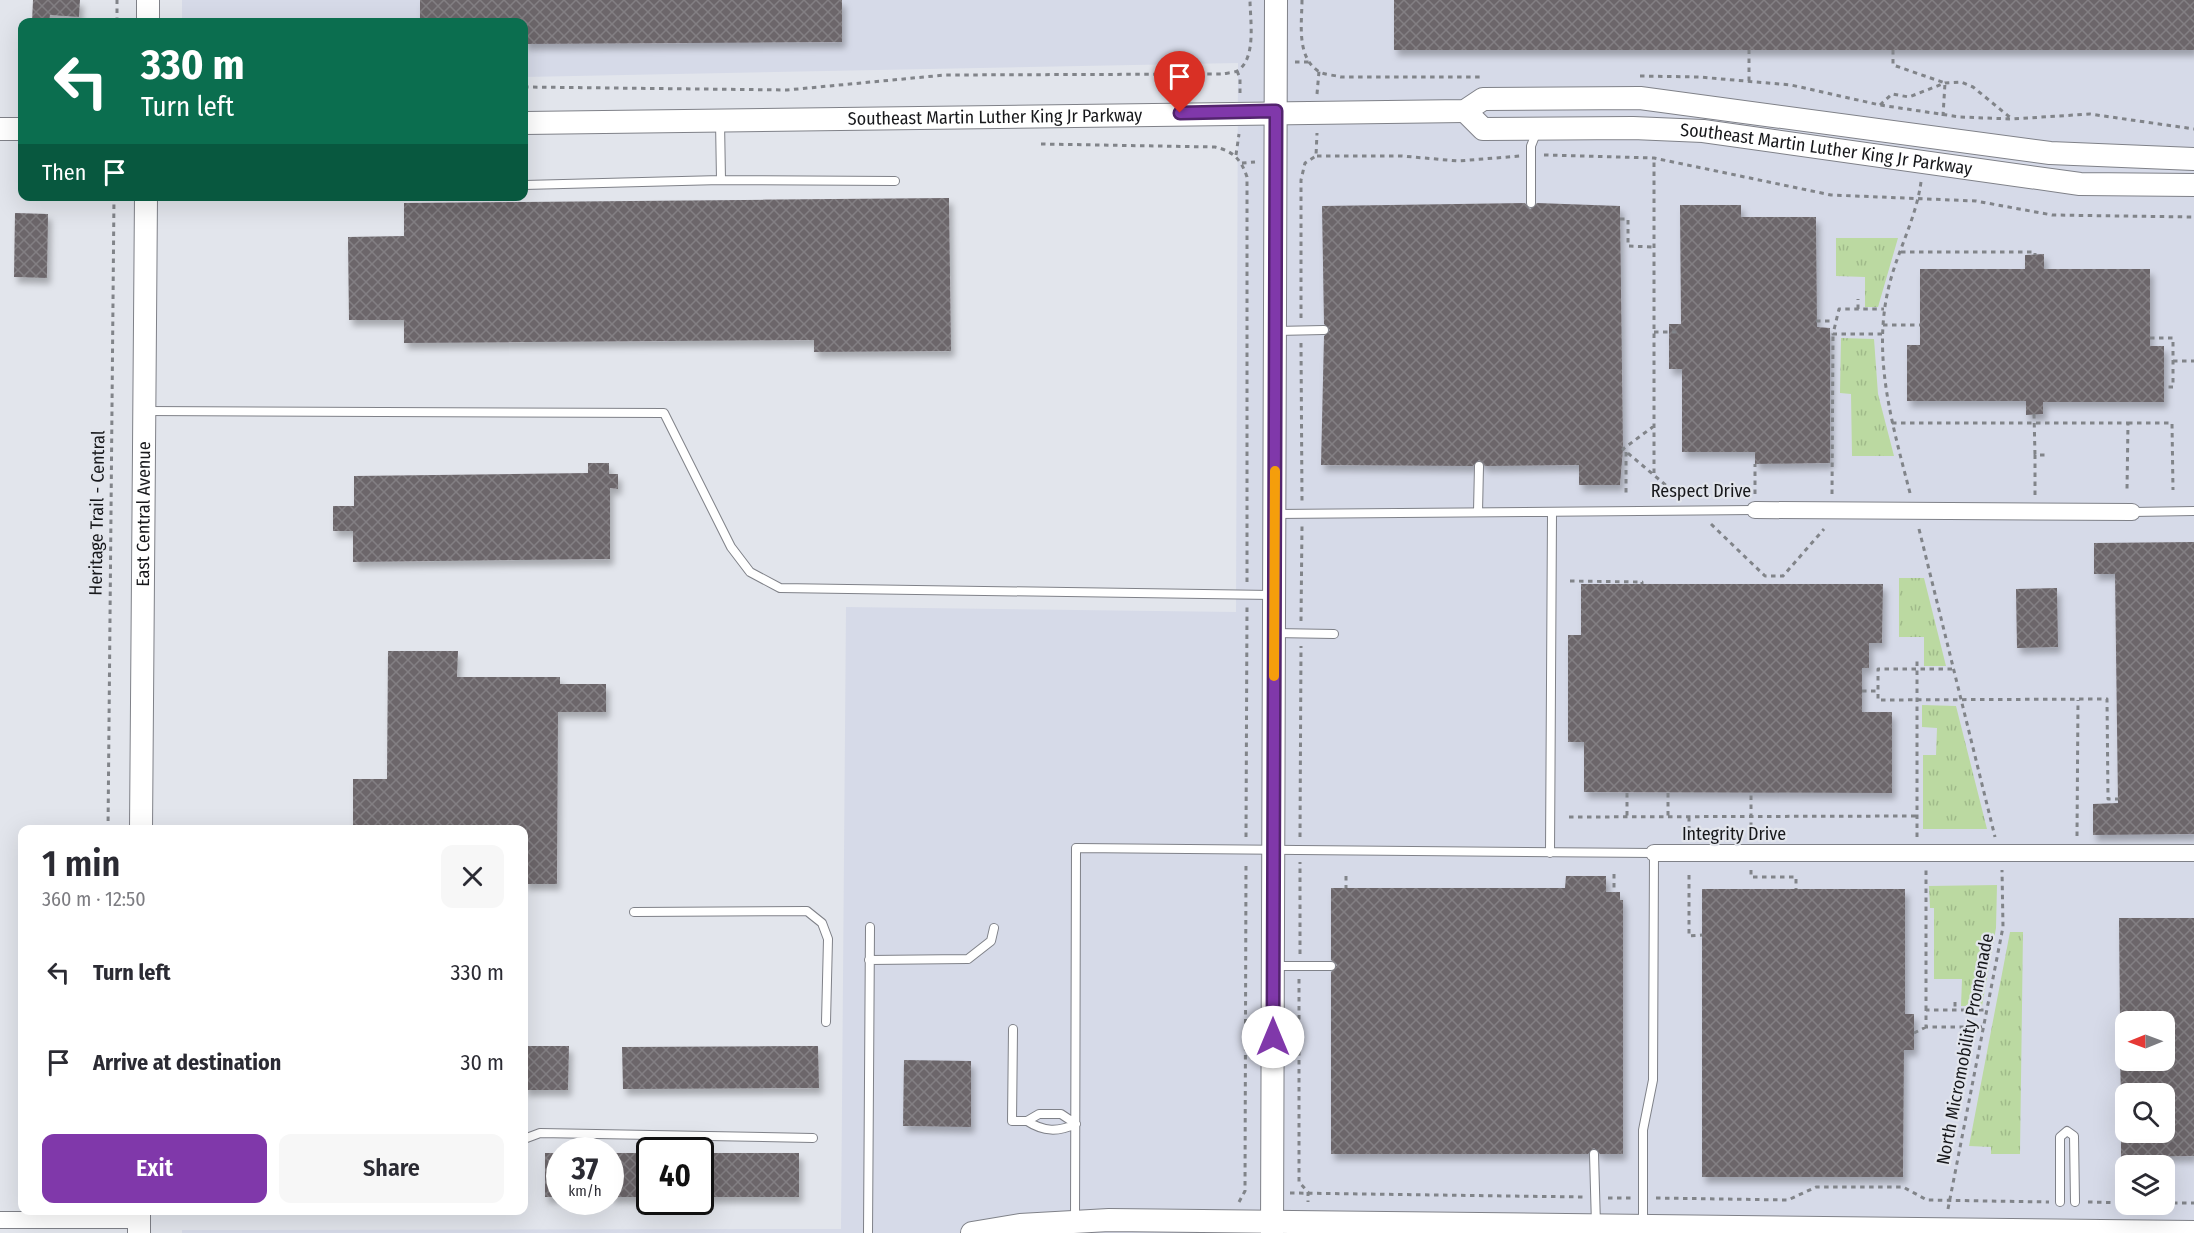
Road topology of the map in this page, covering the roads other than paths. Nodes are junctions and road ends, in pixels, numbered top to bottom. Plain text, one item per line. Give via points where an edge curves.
1 (148, 0) edge
2 (1276, 0) edge
3 (148, 18) edge
4 (1276, 111) junction
5 (1465, 111) junction
6 (720, 120) junction
7 (528, 123) edge
8 (1538, 128) junction
9 (0, 129) edge
10 (18, 129) edge
11 (2194, 159) edge
12 (721, 180) junction
13 (895, 181) dead end
14 (528, 184) edge
15 (2194, 185) edge
16 (146, 201) edge
17 (1531, 203) dead end
18 (1324, 330) dead end
19 (1275, 331) junction
20 (144, 411) junction
21 (1479, 466) dead end
22 (1755, 510) joint
23 (1478, 512) junction
24 (2130, 512) joint
25 (2194, 512) edge
26 (1552, 513) junction
27 (1274, 514) junction
28 (1274, 595) junction
29 (1274, 633) junction
30 (1334, 634) dead end
31 (141, 825) edge
32 (1273, 851) junction
33 (1550, 853) junction
34 (1654, 853) junction
35 (2194, 853) edge
36 (634, 912) dead end
37 (870, 927) dead end
38 (994, 928) dead end
39 (870, 960) junction
40 (1273, 966) junction
41 (1331, 966) dead end
42 (826, 1022) dead end
43 (1013, 1029) dead end
44 (1028, 1121) junction
45 (1076, 1124) junction
46 (528, 1138) edge
47 (813, 1138) dead end
48 (1594, 1154) dead end
49 (2061, 1202) road end
50 (2075, 1202) road end
51 (0, 1220) edge
52 (139, 1221) edge
53 (1075, 1221) junction
54 (1596, 1226) junction
55 (1643, 1226) junction
56 (1272, 1228) edge
57 (1413, 1229) edge
58 (2194, 1232) edge
59 (868, 1233) edge
60 (972, 1233) edge

1 - 3 street
2 - 4 street
4 - 5 street, Southeast Martin Luther King Jr Parkway
4 - 6 street, Southeast Martin Luther King Jr Parkway
4 - 19 street
5 - 8 street, Southeast Martin Luther King Jr Parkway via 1483,129
5 - 11 street, Southeast Martin Luther King Jr Parkway via 1483,99 1640,98 2050,153
6 - 7 street, Southeast Martin Luther King Jr Parkway
6 - 12 lane
8 - 15 street, Southeast Martin Luther King Jr Parkway via 1702,131 2080,184
8 - 17 lane via 1531,146
9 - 10 street
12 - 13 lane
12 - 14 lane
16 - 20 street, East Central Avenue
18 - 19 lane
19 - 27 street
20 - 28 lane via 664,413 731,548 750,572 780,588
20 - 31 street, East Central Avenue
21 - 23 lane
22 - 24 street, Respect Drive via 1836,506
22 - 26 lane, Respect Drive
23 - 26 lane, Respect Drive
23 - 27 lane, Respect Drive
24 - 25 lane, Respect Drive
26 - 33 lane
27 - 28 street
28 - 29 street
29 - 30 lane
29 - 32 street
32 - 33 lane, Integrity Drive
32 - 40 street
32 - 45 lane, Integrity Drive via 1076,848
33 - 34 lane, Integrity Drive
34 - 35 street, Integrity Drive
34 - 55 lane via 1653,1080 1643,1130
36 - 42 lane via 807,910 822,923 828,939
37 - 39 lane
38 - 39 lane via 992,941 968,959
39 - 59 lane
40 - 41 lane
40 - 56 street
43 - 44 lane via 1012,1121
44 - 45 lane via 1039,1129 1059,1132
44 - 45 lane via 1039,1114 1060,1114
45 - 53 lane
46 - 47 lane via 540,1133
48 - 54 lane
49 - 50 lane via 2060,1137 2067,1131 2074,1136
51 - 52 street
53 - 56 street
53 - 60 street
54 - 55 street
54 - 57 street
55 - 58 street
56 - 57 street

